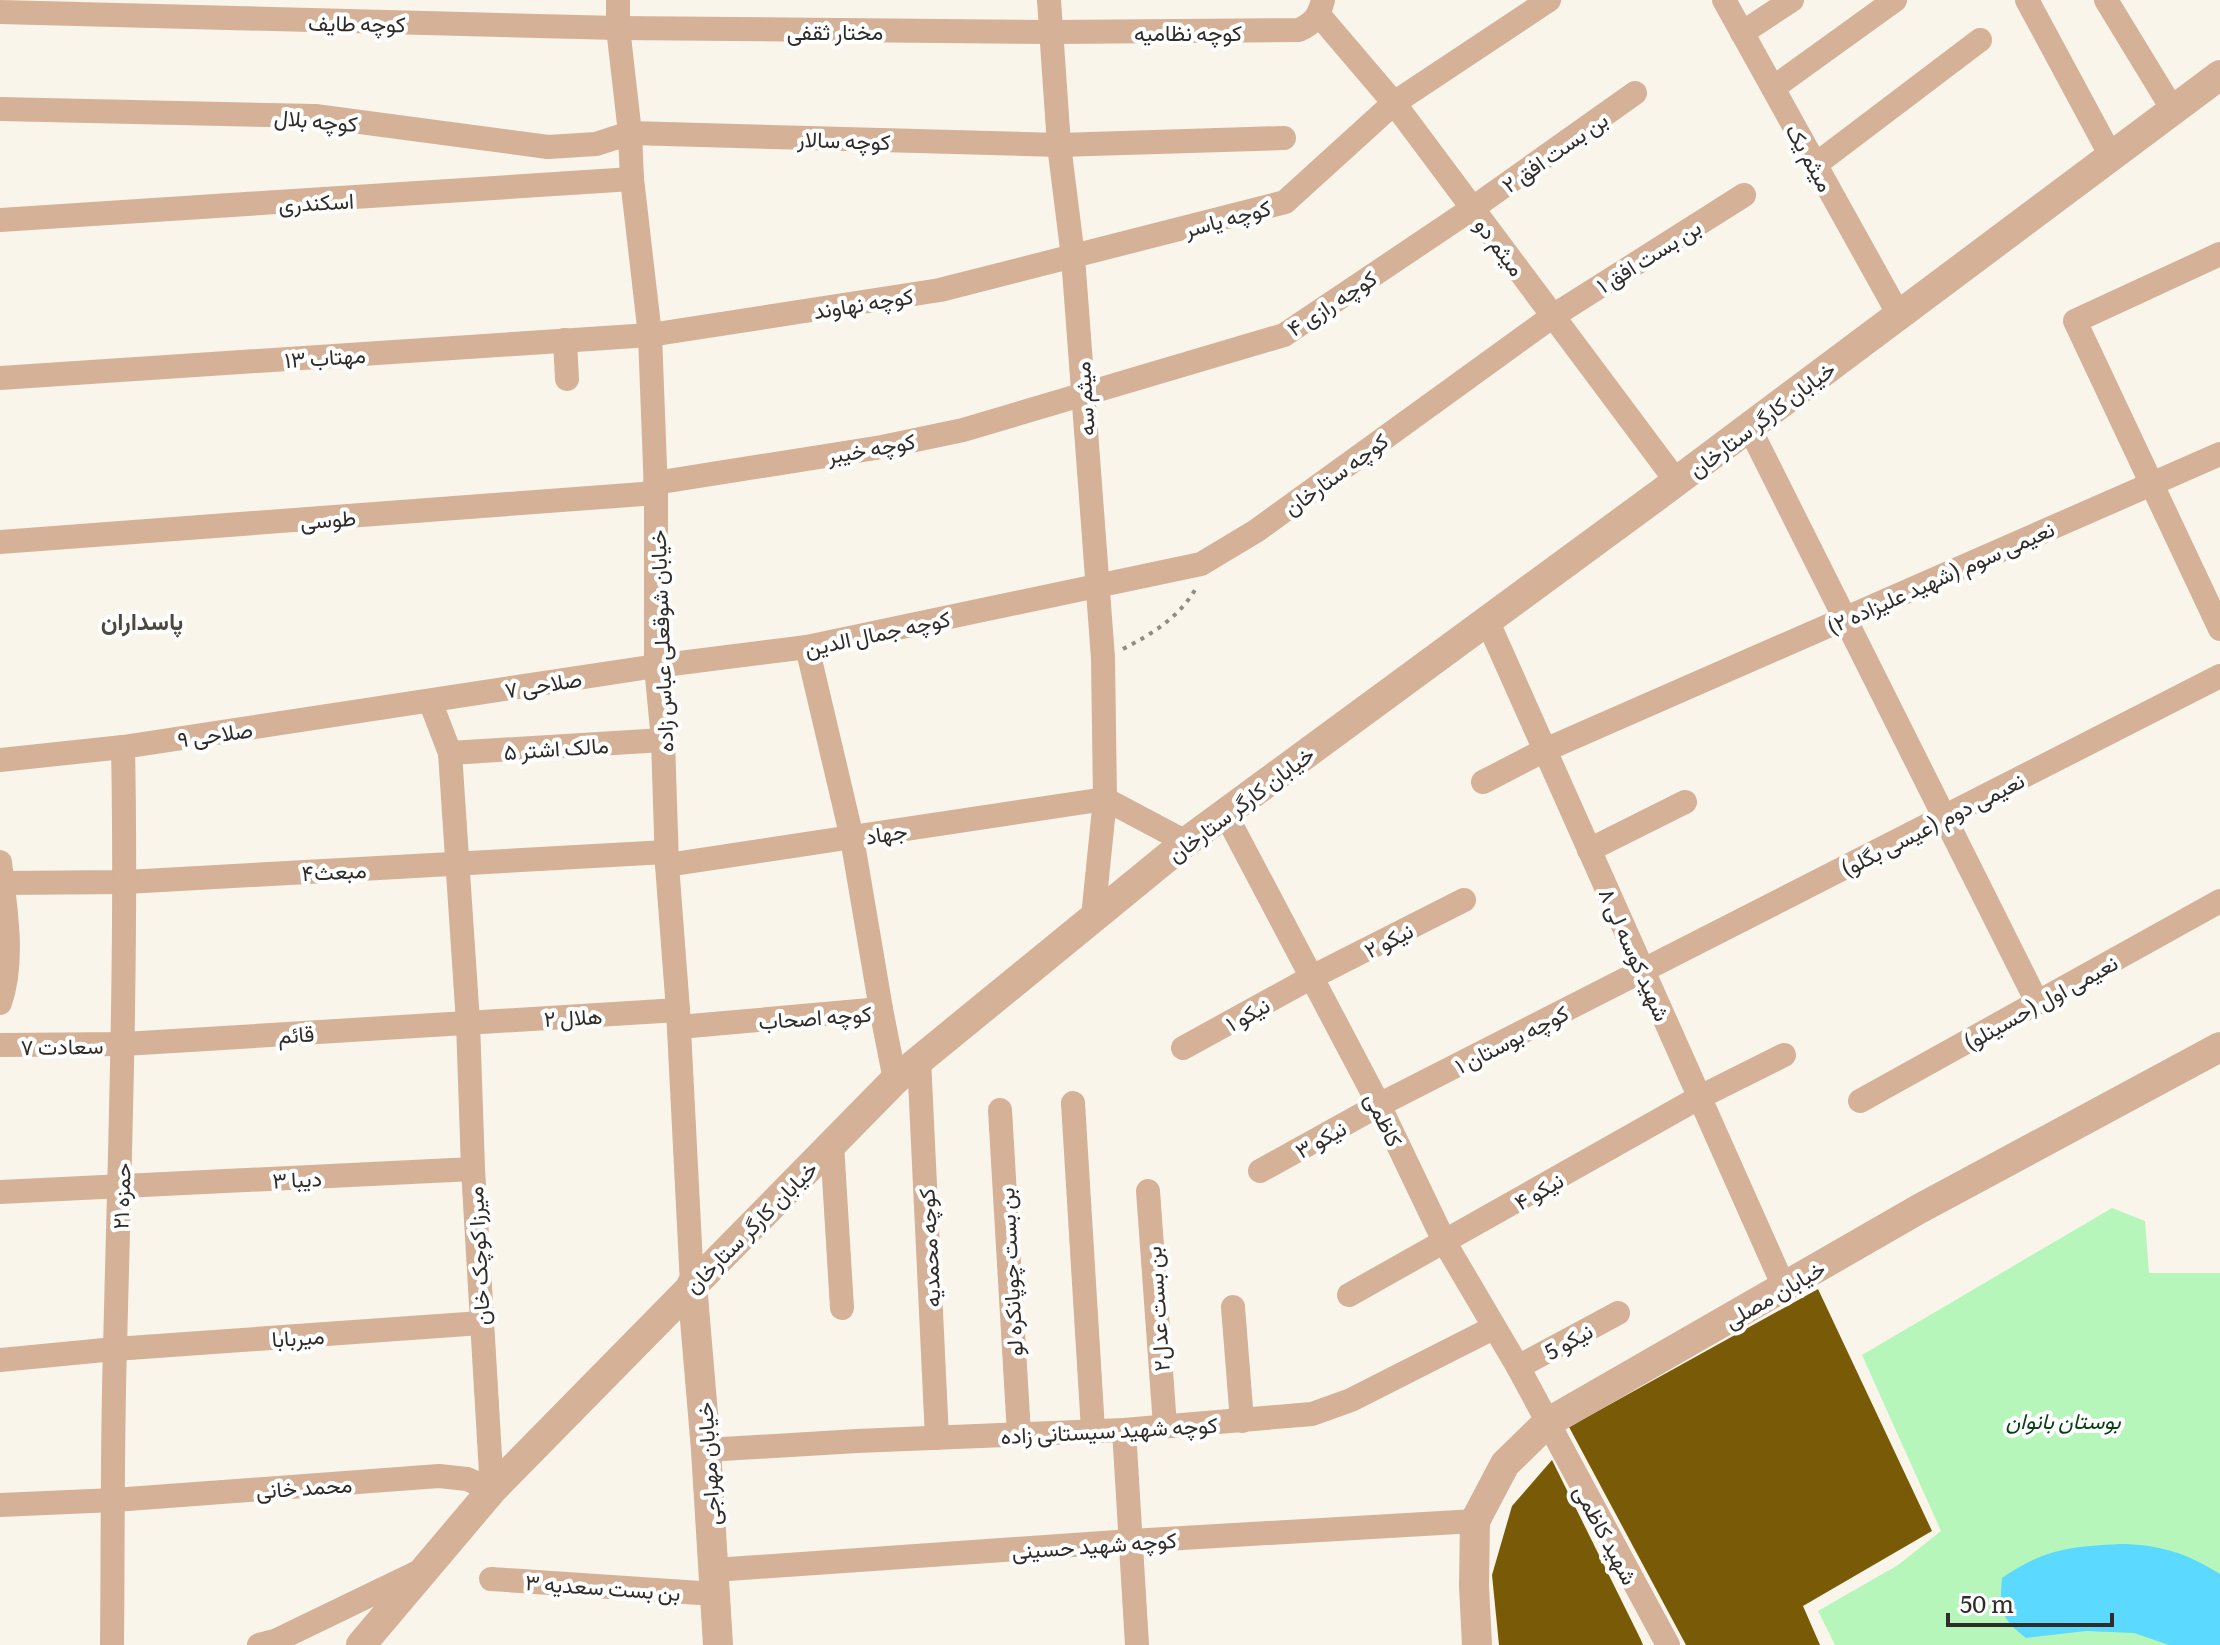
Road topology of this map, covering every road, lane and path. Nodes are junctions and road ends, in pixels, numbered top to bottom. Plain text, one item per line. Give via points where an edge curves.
1 (618, 0) edge
2 (1049, 0) edge
3 (1549, 0) edge
4 (1724, 0) edge
5 (1792, 0) edge
6 (1895, 0) edge
7 (2027, 0) edge
8 (2106, 0) edge
9 (1320, 5) edge
10 (0, 12) edge
11 (618, 28) junction
12 (1052, 32) junction
13 (1742, 33) junction
14 (1980, 40) dead end
15 (2220, 75) edge
16 (1773, 88) junction
17 (1635, 93) dead end
18 (1394, 103) junction
19 (0, 109) edge
20 (2173, 110) junction
21 (630, 133) junction
22 (1284, 138) dead end
23 (1059, 145) junction
24 (2111, 156) junction
25 (1815, 165) junction
26 (632, 179) junction
27 (1744, 195) dead end
28 (1473, 208) junction
29 (0, 220) edge
30 (2220, 254) edge
31 (1073, 257) junction
32 (1899, 315) junction
33 (1553, 316) junction
34 (650, 335) junction
35 (565, 340) junction
36 (0, 378) edge
37 (567, 379) dead end
38 (1083, 393) junction
39 (1749, 427) junction
40 (2220, 454) edge
41 (1677, 482) junction
42 (2152, 484) junction
43 (656, 488) junction
44 (0, 542) edge
45 (1201, 564) junction
46 (1096, 585) junction
47 (1845, 618) junction
48 (1487, 620) junction
49 (2220, 629) edge
50 (807, 647) junction
51 (1103, 658) junction
52 (656, 666) junction
53 (2220, 676) edge
54 (430, 701) junction
55 (663, 740) junction
56 (123, 747) junction
57 (1545, 750) junction
58 (450, 753) junction
59 (0, 760) edge
60 (1483, 782) dead end
61 (1105, 799) junction
62 (1685, 802) dead end
63 (1225, 813) junction
64 (1944, 817) junction
65 (852, 838) junction
66 (1186, 842) junction
67 (1589, 850) junction
68 (666, 859) junction
69 (458, 863) junction
70 (1, 873) edge
71 (126, 882) junction
72 (1464, 900) dead end
73 (2220, 901) edge
74 (1093, 917) junction
75 (1643, 970) junction
76 (1312, 977) junction
77 (1, 994) edge
78 (2037, 1002) junction
79 (881, 1009) junction
80 (679, 1019) junction
81 (468, 1022) junction
82 (124, 1044) junction
83 (0, 1045) edge
84 (2220, 1047) edge
85 (1183, 1048) dead end
86 (1784, 1055) dead end
87 (919, 1059) junction
88 (895, 1080) junction
89 (1700, 1097) junction
90 (1860, 1101) dead end
91 (1073, 1103) dead end
92 (1379, 1105) junction
93 (1000, 1110) dead end
94 (832, 1144) junction
95 (473, 1169) junction
96 (1260, 1171) dead end
97 (121, 1187) junction
98 (1148, 1191) dead end
99 (0, 1192) edge
100 (1445, 1243) junction
101 (692, 1284) junction
102 (1784, 1287) junction
103 (1349, 1295) dead end
104 (1233, 1307) dead end
105 (842, 1308) dead end
106 (1618, 1313) dead end
107 (481, 1323) junction
108 (1493, 1328) junction
109 (115, 1349) junction
110 (0, 1360) edge
111 (1518, 1367) junction
112 (1242, 1421) junction
113 (1547, 1423) junction
114 (1165, 1426) junction
115 (1093, 1430) junction
116 (1124, 1430) junction
117 (1019, 1434) junction
118 (937, 1438) junction
119 (706, 1450) junction
120 (492, 1490) junction
121 (114, 1500) junction
122 (0, 1505) edge
123 (1475, 1521) junction
124 (1131, 1541) junction
125 (429, 1567) junction
126 (491, 1579) dead end
127 (715, 1582) junction
128 (112, 1645) edge
129 (259, 1645) edge
130 (361, 1645) edge
131 (718, 1645) edge
132 (1137, 1645) edge
133 (1477, 1645) edge
134 (1668, 1645) edge

1 - 11 street, خیابان شوقعلی عباس زاده
2 - 12 street, میثم سه
3 - 18 street, کوچه یاسر
4 - 13 street, میثم یک
5 - 13 street
6 - 16 street
7 - 24 street
8 - 20 street
9 - 12 street, کوچه نظامیه via 1311,24 1299,30
9 - 18 street, میثم دو
10 - 11 street, کوچه طایف
11 - 12 street, مختار ثقفی
11 - 21 street, خیابان شوقعلی عباس زاده
12 - 23 street, میثم سه
13 - 16 street, میثم یک
14 - 25 street
15 - 20 street, خیابان کارگر ستارخان
16 - 25 street, میثم یک
17 - 28 street, بن بست افق ۲
18 - 28 street, میثم دو
18 - 31 street, کوچه یاسر via 1285,202
19 - 21 street, کوچه بلال via 315,116 548,147 596,144
20 - 24 street, خیابان کارگر ستارخان
21 - 23 street, کوچه سالار
21 - 26 street, خیابان شوقعلی عباس زاده
22 - 23 street, کوچه سالار
23 - 31 street, میثم سه
24 - 32 street, خیابان کارگر ستارخان
25 - 32 street, میثم یک
26 - 29 street, اسکندری
26 - 34 street, خیابان شوقعلی عباس زاده
27 - 33 street, بن بست افق ۱
28 - 33 street, میثم دو
28 - 38 street, کوچه رازی ۴ via 1284,335
30 - 42 street via 2075,321
31 - 34 street, کوچه نهاوند via 940,290
31 - 38 street, میثم سه
32 - 39 street, خیابان کارگر ستارخان
33 - 41 street, میثم دو
33 - 45 street, کوچه ستارخان via 1256,531
34 - 35 street, مهتاب ۱۳
34 - 43 street, خیابان شوقعلی عباس زاده
35 - 36 street, مهتاب ۱۳
35 - 37 street
38 - 43 street, کوچه خیبر via 963,430
38 - 46 street, میثم سه
39 - 41 street, خیابان کارگر ستارخان
39 - 47 street
40 - 42 street, نعیمی سوم (شهید علیزاده ۲)
41 - 48 street, خیابان کارگر ستارخان
42 - 47 street, نعیمی سوم (شهید علیزاده ۲)
42 - 49 street
43 - 44 street, طوسی
43 - 52 street, خیابان شوقعلی عباس زاده
45 - 46 street, کوچه ستارخان
45 - 51 path via 1184,609
46 - 50 street, کوچه جمال الدین
46 - 51 street, میثم سه
47 - 57 street, نعیمی سوم (شهید علیزاده ۲)
47 - 64 street
48 - 57 street, شهید کوسه لی ۸
48 - 63 street, خیابان کارگر ستارخان
50 - 52 street, کوچه جمال الدین
50 - 65 street
51 - 61 street, میثم سه
52 - 54 street, صلاحی ۷
52 - 55 street, خیابان شوقعلی عباس زاده
53 - 64 street, نعیمی دوم (عیسی بگلو)
54 - 56 street, صلاحی ۹
54 - 58 street, میرزا کوچک خان
55 - 58 street, مالک اشتر ۵
55 - 68 street, خیابان شوقعلی عباس زاده
56 - 59 street, صلاحی ۹
56 - 71 street, حمزه ۲۱
57 - 60 street, نعیمی سوم (شهید علیزاده ۲)
57 - 67 street, شهید کوسه لی ۸
58 - 69 street, میرزا کوچک خان
61 - 65 street, جهاد
61 - 66 street
61 - 74 street, میثم سه
62 - 67 street
63 - 66 street, خیابان کارگر ستارخان
63 - 76 street, کاظمی
64 - 75 street, نعیمی دوم (عیسی بگلو)
64 - 78 street
65 - 68 street, جهاد
65 - 79 street
66 - 74 street, خیابان کارگر ستارخان
67 - 75 street, شهید کوسه لی ۸
68 - 69 street, مبعث۴
68 - 80 street, خیابان شوقعلی عباس زاده
69 - 71 street, مبعث۴
69 - 81 street, میرزا کوچک خان
70 - 71 street, مبعث۴
70 - 77 street via 8,945
71 - 82 street, حمزه ۲۱
72 - 76 street, نیکو ۲
73 - 78 street, نعیمی اول (حسینلو)
74 - 87 street, خیابان کارگر ستارخان
75 - 89 street, شهید کوسه لی ۸
75 - 92 street, کوچه بوستان ۱
76 - 85 street, نیکو ۱
76 - 92 street, کاظمی
78 - 90 street, نعیمی اول (حسینلو)
79 - 80 street, کوچه اصحاب
79 - 88 street, کوچه اصحاب
80 - 81 street, هلال ۲
80 - 101 street, خیابان شوقعلی عباس زاده
81 - 82 street, قائم
81 - 95 street, میرزا کوچک خان
82 - 83 street, سعادت ۷
82 - 97 street, حمزه ۲۱
84 - 102 street, خیابان مصلی
86 - 89 street, نیکو ۴
87 - 88 street, خیابان کارگر ستارخان
87 - 118 street, کوچه محمدیه
88 - 94 street, خیابان کارگر ستارخان
89 - 100 street, نیکو ۴
89 - 102 street, شهید کوسه لی ۸
91 - 115 street
92 - 96 street, نیکو ۳
92 - 100 street, کاظمی
93 - 117 street, بن بست چوپانکره لو
94 - 101 street, خیابان کارگر ستارخان
94 - 105 street
95 - 97 street, دیبا ۳
95 - 107 street, میرزا کوچک خان
97 - 99 street, دیبا ۳
97 - 109 street, حمزه ۲۱
98 - 114 street, بن بست عدل۲
100 - 103 street, نیکو ۴
100 - 108 street, کاظمی
101 - 119 street, خیابان مهراجی
101 - 120 street, خیابان کارگر ستارخان
102 - 113 street, خیابان مصلی
104 - 112 street
106 - 111 street, نیکو 5
107 - 109 street, میربابا
107 - 120 street, میرزا کوچک خان
108 - 111 street, کاظمی
108 - 112 street, کوچه شهید سیستانی زاده via 1351,1400 1312,1414
109 - 110 street, میربابا
109 - 121 street, حمزه ۲۱
111 - 113 street, کاظمی
112 - 114 street, کوچه شهید سیستانی زاده
113 - 123 street, خیابان مصلی via 1505,1464
113 - 134 street, شهید کاظمی
114 - 116 street, کوچه شهید سیستانی زاده
115 - 116 street, کوچه شهید سیستانی زاده
115 - 117 street, کوچه شهید سیستانی زاده
116 - 124 street
117 - 118 street, کوچه شهید سیستانی زاده
118 - 119 street, کوچه شهید سیستانی زاده
119 - 127 street, خیابان مهراجی
120 - 121 street, محمد خانی via 467,1479 439,1476
120 - 125 street, خیابان کارگر ستارخان
121 - 122 street, محمد خانی
121 - 128 street, حمزه ۲۱
123 - 124 street, کوچه شهید حسینی
123 - 133 street, خیابان مصلی
124 - 127 street, کوچه شهید حسینی
124 - 132 street
125 - 129 street
125 - 130 street, خیابان کارگر ستارخان
126 - 127 street, بن بست سعدیه ۳
127 - 131 street, خیابان مهراجی

